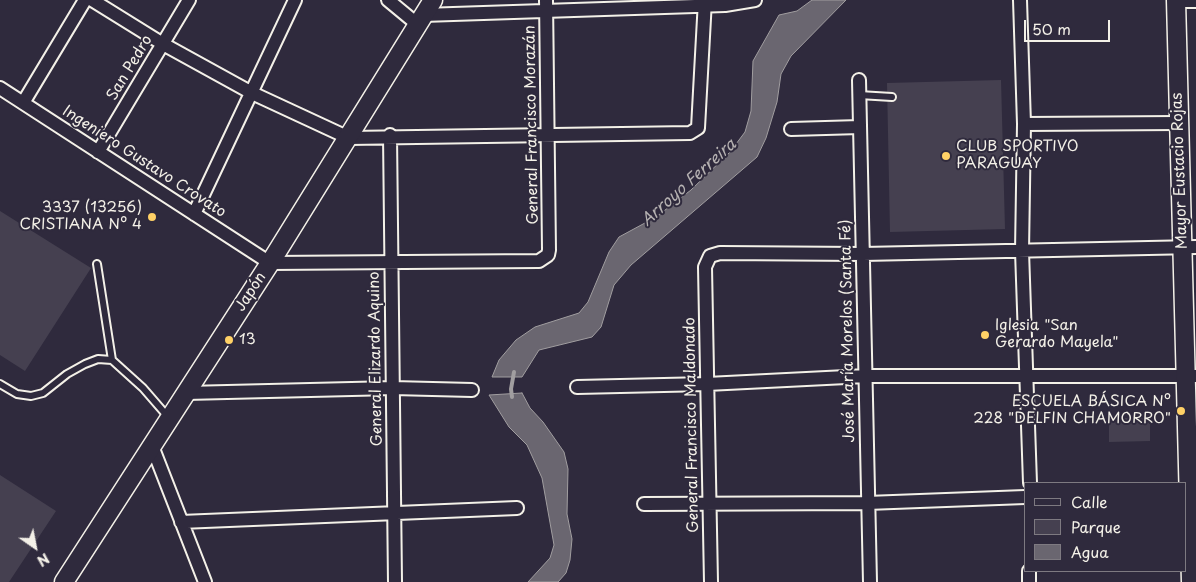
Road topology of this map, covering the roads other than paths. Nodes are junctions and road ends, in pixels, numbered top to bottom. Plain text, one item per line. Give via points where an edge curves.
1 (85, 0) edge
2 (92, 0) edge
3 (189, 0) edge
4 (295, 0) edge
5 (388, 0) edge
6 (434, 0) edge
7 (755, 0) edge
8 (1020, 0) edge
9 (1176, 0) edge
10 (1196, 1) edge
11 (705, 3) edge
12 (546, 5) edge
13 (420, 19) junction
14 (164, 44) junction
15 (859, 80) dead end
16 (0, 88) edge
17 (252, 93) junction
18 (859, 95) junction
19 (892, 97) dead end
20 (23, 103) junction
21 (1178, 123) junction
22 (1024, 124) junction
23 (860, 127) junction
24 (791, 129) dead end
25 (548, 134) junction
26 (390, 136) junction
27 (349, 138) junction
28 (98, 152) junction
29 (194, 214) junction
30 (1189, 247) edge
31 (1022, 251) junction
32 (863, 254) junction
33 (392, 262) junction
34 (270, 263) junction
35 (97, 264) dead end
36 (112, 360) junction
37 (866, 376) junction
38 (1028, 376) junction
39 (1191, 376) edge
40 (0, 384) edge
41 (707, 384) junction
42 (577, 387) dead end
43 (393, 388) junction
44 (472, 390) dead end
45 (186, 393) junction
46 (170, 418) junction
47 (152, 446) junction
48 (1030, 482) edge
49 (1189, 493) edge
50 (1024, 497) edge
51 (867, 503) junction
52 (644, 504) dead end
53 (710, 504) junction
54 (516, 508) dead end
55 (394, 512) junction
56 (182, 522) junction
57 (64, 582) edge
58 (205, 582) edge
59 (395, 582) edge
60 (712, 582) edge
61 (870, 582) edge
62 (1191, 582) edge

1 - 20 street
2 - 14 street
3 - 14 street, San Pedro
4 - 17 street
5 - 13 street
6 - 13 street, Japón
7 - 11 street
8 - 22 street
9 - 10 street
9 - 21 street, Mayor Eustacio Rojas
11 - 12 street
11 - 25 street via 698,128 690,133
12 - 13 street
12 - 25 street, General Francisco Morazán
13 - 27 street, Japón
14 - 17 street
14 - 28 street, San Pedro
15 - 18 street, José María Morelos (Santa Fé)
16 - 20 street, Ingeniero Gustavo Crovato
17 - 27 street
17 - 29 street
18 - 19 lane
18 - 23 street, José María Morelos (Santa Fé)
20 - 28 street, Ingeniero Gustavo Crovato
21 - 22 street
21 - 30 street, Mayor Eustacio Rojas
22 - 31 street
23 - 24 street
23 - 32 street, José María Morelos (Santa Fé)
25 - 26 street
25 - 33 street, General Francisco Morazán via 548,255 539,261
26 - 27 street
26 - 33 street, General Elizardo Aquino
27 - 34 street, Japón
28 - 29 street, Ingeniero Gustavo Crovato
29 - 34 street, Ingeniero Gustavo Crovato
30 - 31 street
30 - 39 street, Mayor Eustacio Rojas
31 - 32 street
31 - 38 street
32 - 37 street, José María Morelos (Santa Fé)
32 - 41 street, General Francisco Maldonado via 720,253 710,256 705,267
33 - 34 street
33 - 43 street, General Elizardo Aquino
34 - 45 street, Japón
35 - 36 lane
36 - 40 lane via 98,359 85,364 43,393 31,396 16,394
36 - 46 lane
37 - 38 street
37 - 41 street
37 - 51 street, José María Morelos (Santa Fé)
38 - 39 street
38 - 48 street
39 - 49 street, Mayor Eustacio Rojas
41 - 42 street
41 - 53 street, General Francisco Maldonado
43 - 44 street
43 - 45 street
43 - 55 street, General Elizardo Aquino
45 - 46 street, Japón
46 - 47 street, Japón
47 - 56 street
47 - 57 street, Japón
49 - 62 street, Mayor Eustacio Rojas
50 - 51 street
51 - 53 street
51 - 61 street, José María Morelos (Santa Fé)
52 - 53 street
53 - 60 street, General Francisco Maldonado
54 - 55 street
55 - 56 street
55 - 59 street, General Elizardo Aquino
56 - 58 street

